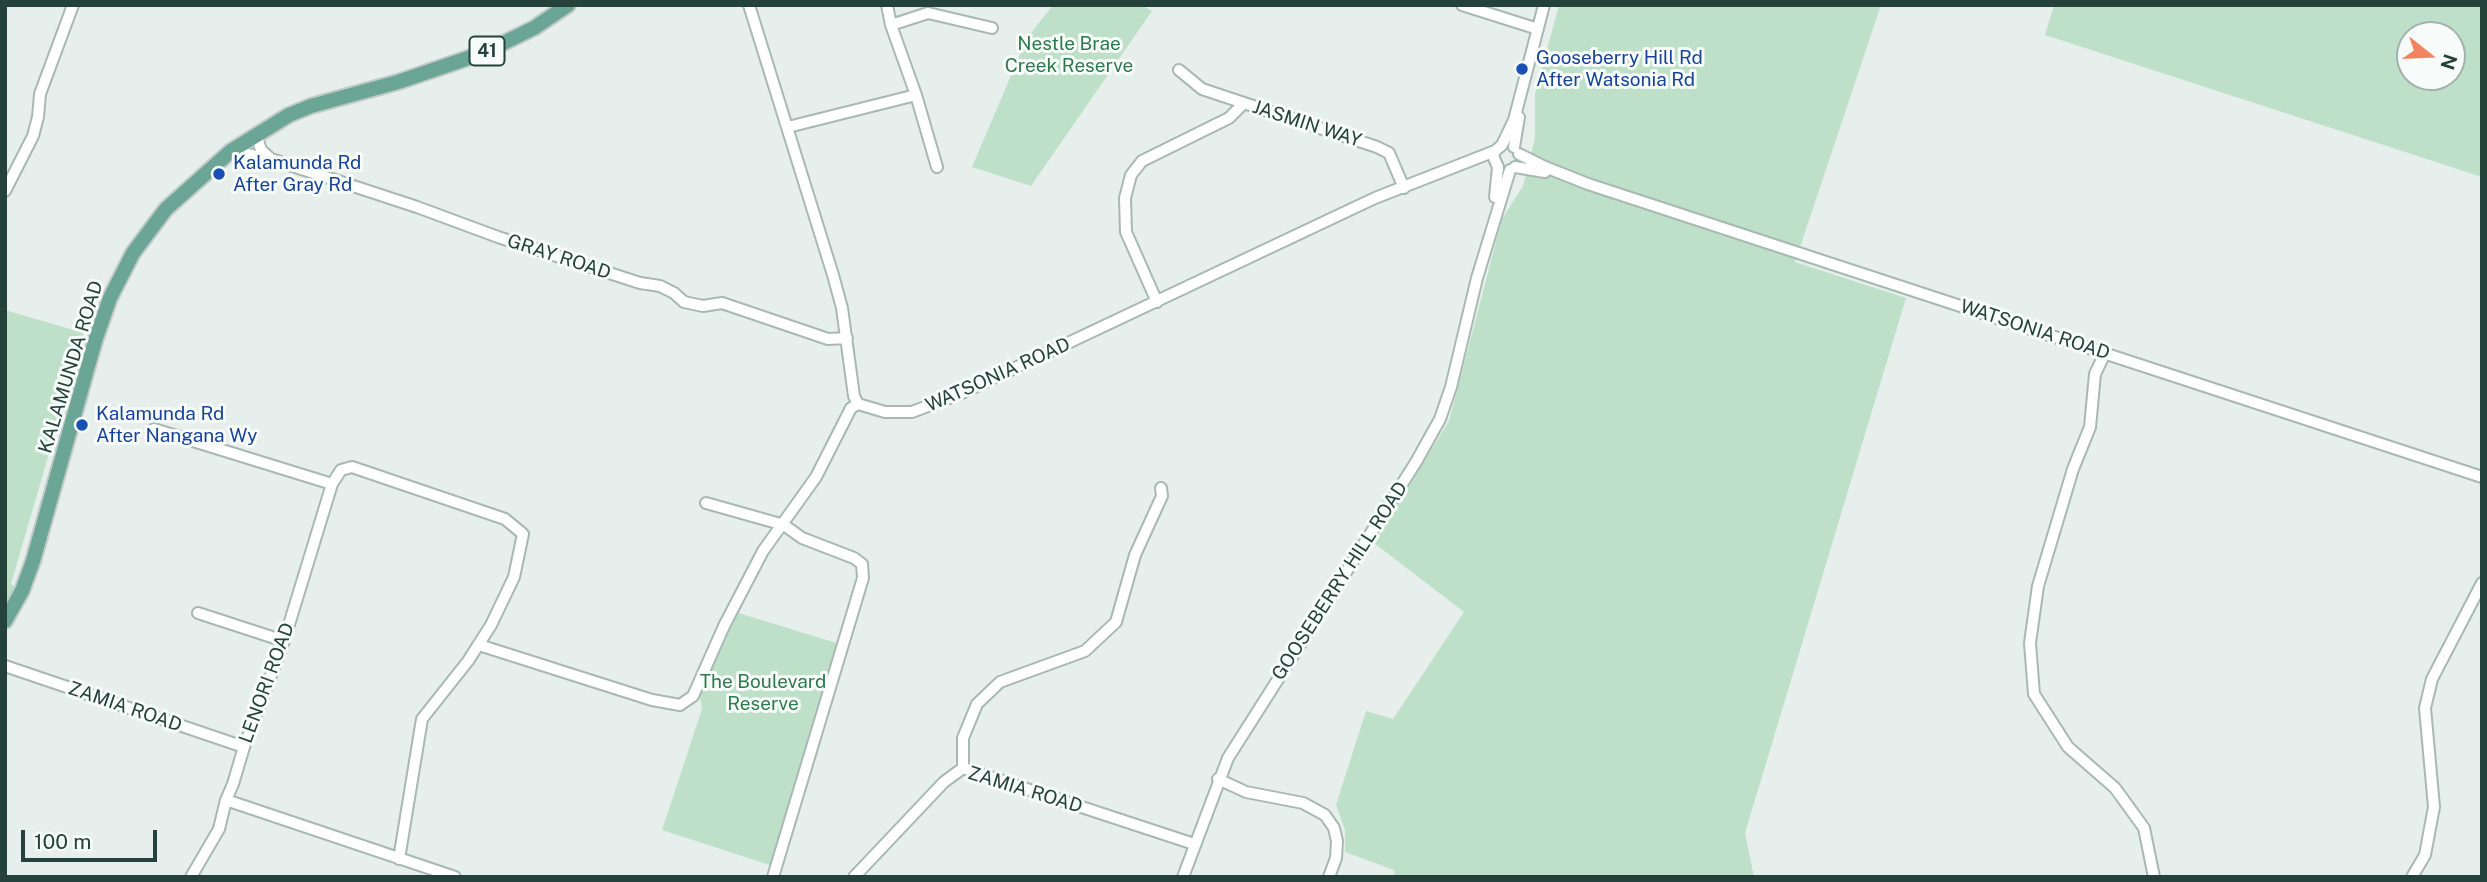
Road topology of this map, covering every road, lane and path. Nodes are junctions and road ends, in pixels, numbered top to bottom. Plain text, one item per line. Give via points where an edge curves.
1 (73, 5) edge
2 (568, 5) edge
3 (749, 5) edge
4 (887, 5) edge
5 (1462, 5) edge
6 (1544, 5) edge
7 (891, 25) junction
8 (992, 28) dead end
9 (1538, 29) junction
10 (1530, 64) junction
11 (1180, 70) dead end
12 (916, 95) junction
13 (1244, 103) junction
14 (788, 127) junction
15 (256, 134) junction
16 (1498, 148) junction
17 (1517, 150) junction
18 (231, 151) junction
19 (271, 159) junction
20 (1472, 160) junction
21 (937, 167) dead end
22 (1497, 167) junction
23 (1513, 169) junction
24 (1588, 184) junction
25 (1404, 188) junction
26 (5, 191) edge
27 (1477, 278) junction
28 (1157, 302) junction
29 (847, 338) junction
30 (2105, 353) junction
31 (859, 404) junction
32 (154, 429) dead end
33 (2482, 477) edge
34 (332, 484) junction
35 (1161, 488) dead end
36 (706, 503) dead end
37 (784, 525) junction
38 (2482, 583) edge
39 (198, 613) dead end
40 (5, 621) edge
41 (284, 641) junction
42 (479, 645) junction
43 (5, 666) edge
44 (244, 747) junction
45 (963, 768) junction
46 (1218, 779) junction
47 (226, 800) junction
48 (1194, 844) junction
49 (399, 859) junction
50 (191, 877) edge
51 (455, 877) edge
52 (773, 877) edge
53 (854, 877) edge
54 (1183, 877) edge
55 (1329, 877) edge
56 (2154, 877) edge
57 (2412, 877) edge

1 - 26 street via 43,84 33,136
2 - 15 main road, KALAMUNDA ROAD / 41 via 483,53 311,106
3 - 14 street
4 - 7 street
5 - 9 street
6 - 9 street
7 - 8 street via 928,12
7 - 12 street
9 - 10 street
10 - 16 street via 1514,120
10 - 17 street
11 - 13 street via 1202,89
12 - 14 street
12 - 21 street
13 - 25 street, JASMIN WAY via 1389,153
13 - 28 street, JASMIN WAY via 1229,118 1142,161 1131,175 1125,198 1126,232
14 - 29 street
15 - 18 main road, KALAMUNDA ROAD / 41
15 - 19 street via 261,150
16 - 17 street
16 - 20 street, WATSONIA ROAD
16 - 22 street
17 - 23 street via 1519,161
17 - 24 street, WATSONIA ROAD
18 - 19 street, GRAY ROAD
18 - 40 main road, KALAMUNDA ROAD / 41 via 156,221 118,282 98,334 33,562
19 - 29 street, GRAY ROAD via 550,254 660,286 684,302 722,303 828,339
20 - 22 street
20 - 25 street, WATSONIA ROAD
22 - 23 street
22 - 27 street, GOOSEBERRY HILL ROAD via 1497,187
23 - 24 street, WATSONIA ROAD via 1536,170
23 - 27 street, GOOSEBERRY HILL ROAD
24 - 30 street, WATSONIA ROAD
25 - 28 street, WATSONIA ROAD
27 - 46 street, GOOSEBERRY HILL ROAD via 1451,387 1428,442 1237,741
28 - 31 street, WATSONIA ROAD via 933,406 885,412
29 - 31 street via 851,383
30 - 33 street, WATSONIA ROAD
30 - 56 street via 2095,374 2090,427 2038,586 2031,643 2034,694 2068,747 2115,788 2144,828
31 - 37 street via 844,418 816,477
32 - 34 street
34 - 41 street, LENORI ROAD
34 - 42 street via 341,470 352,467 505,519 523,534 514,577
35 - 45 street via 1116,622 1085,651 1000,682 977,704 963,738
36 - 37 street
37 - 42 street via 763,551 693,696 680,705
37 - 52 street via 802,538 854,558 862,564 863,578
38 - 57 street via 2432,679 2426,708 2434,807 2425,855
39 - 41 street
41 - 44 street, LENORI ROAD
42 - 49 street via 422,719
43 - 44 street, ZAMIA ROAD
44 - 47 street, LENORI ROAD
45 - 48 street, ZAMIA ROAD
45 - 53 street, ZAMIA ROAD via 944,782
46 - 48 street, GOOSEBERRY HILL ROAD
46 - 55 street via 1246,792 1303,803 1325,815 1337,841
47 - 49 street
47 - 50 street, LENORI ROAD via 219,829
48 - 54 street, GOOSEBERRY HILL ROAD
49 - 51 street

